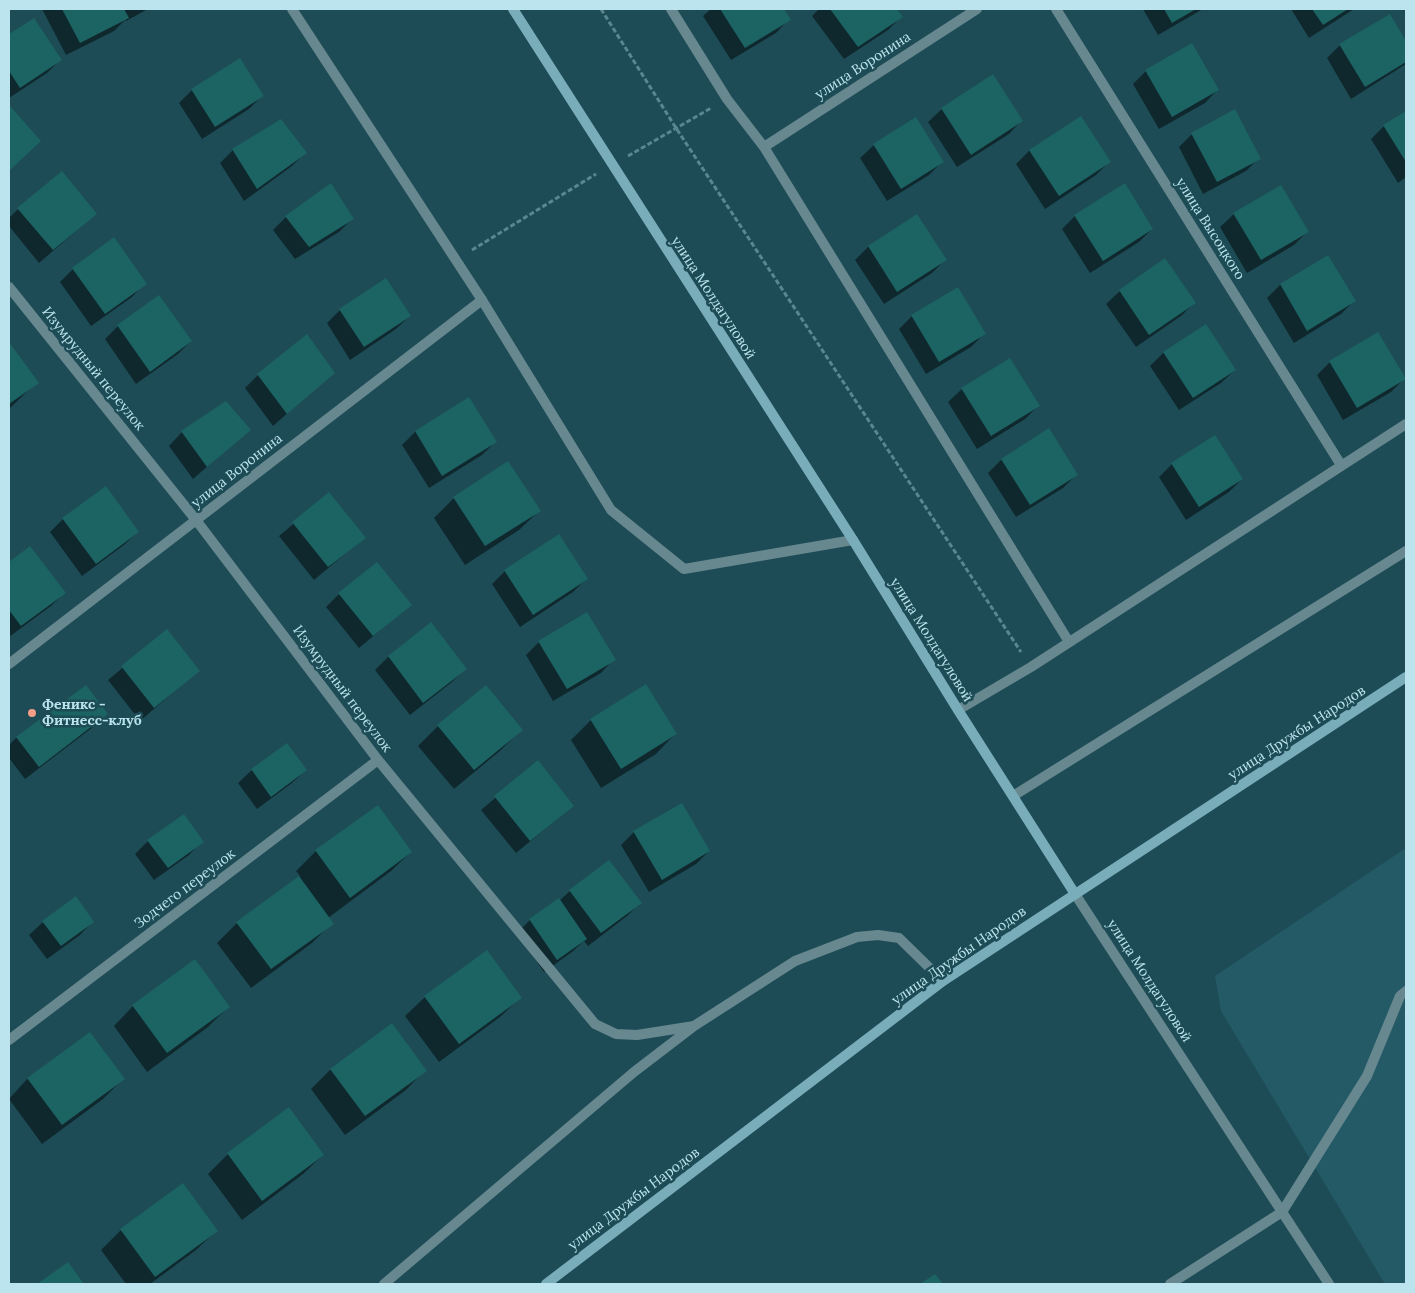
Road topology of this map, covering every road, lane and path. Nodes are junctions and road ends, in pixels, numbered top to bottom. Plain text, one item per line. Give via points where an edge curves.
1 (292, 9) edge
2 (513, 9) edge
3 (601, 9) edge
4 (671, 9) edge
5 (977, 9) edge
6 (1056, 9) edge
7 (727, 99) junction
8 (676, 128) junction
9 (764, 147) junction
10 (611, 165) junction
11 (456, 260) junction
12 (9, 287) edge
13 (482, 300) junction
14 (1406, 424) edge
15 (1341, 465) junction
16 (196, 520) junction
17 (852, 540) junction
18 (1406, 551) edge
19 (1069, 642) junction
20 (9, 664) edge
21 (1031, 667) junction
22 (1406, 677) edge
23 (958, 710) junction
24 (378, 760) junction
25 (1013, 796) junction
26 (1075, 894) junction
27 (943, 981) junction
28 (1406, 991) edge
29 (694, 1026) junction
30 (9, 1040) edge
31 (1282, 1212) junction
32 (384, 1284) edge
33 (546, 1284) edge
34 (1170, 1284) edge
35 (1329, 1284) edge

1 - 11 street
2 - 10 street, улица Молдагуловой
3 - 8 path
4 - 7 street
5 - 9 street, улица Воронина
6 - 15 street, улица Высоцкого
7 - 8 path
7 - 9 street
8 - 10 path
8 - 21 path
9 - 19 street
10 - 11 path
10 - 17 street, улица Молдагуловой
11 - 13 street
12 - 16 street, Изумрудный переулок
13 - 16 street, улица Воронина
13 - 17 street via 611,510 684,569
14 - 15 street
15 - 19 street
16 - 20 street, улица Воронина
16 - 24 street, Изумрудный переулок
17 - 23 street, улица Молдагуловой
18 - 25 street
19 - 21 street
21 - 23 street
22 - 26 street, улица Дружбы Народов
23 - 25 street, улица Молдагуловой
24 - 29 street, Изумрудный переулок via 594,1024 616,1034 637,1035
24 - 30 street, Зодчего переулок
25 - 26 street, улица Молдагуловой
26 - 27 street, улица Дружбы Народов
26 - 31 street, улица Молдагуловой
27 - 29 street via 899,938 857,937 795,961
27 - 33 street, улица Дружбы Народов
28 - 31 street via 1400,996 1367,1076
29 - 32 street via 634,1072
31 - 34 street
31 - 35 street, улица Молдагуловой

